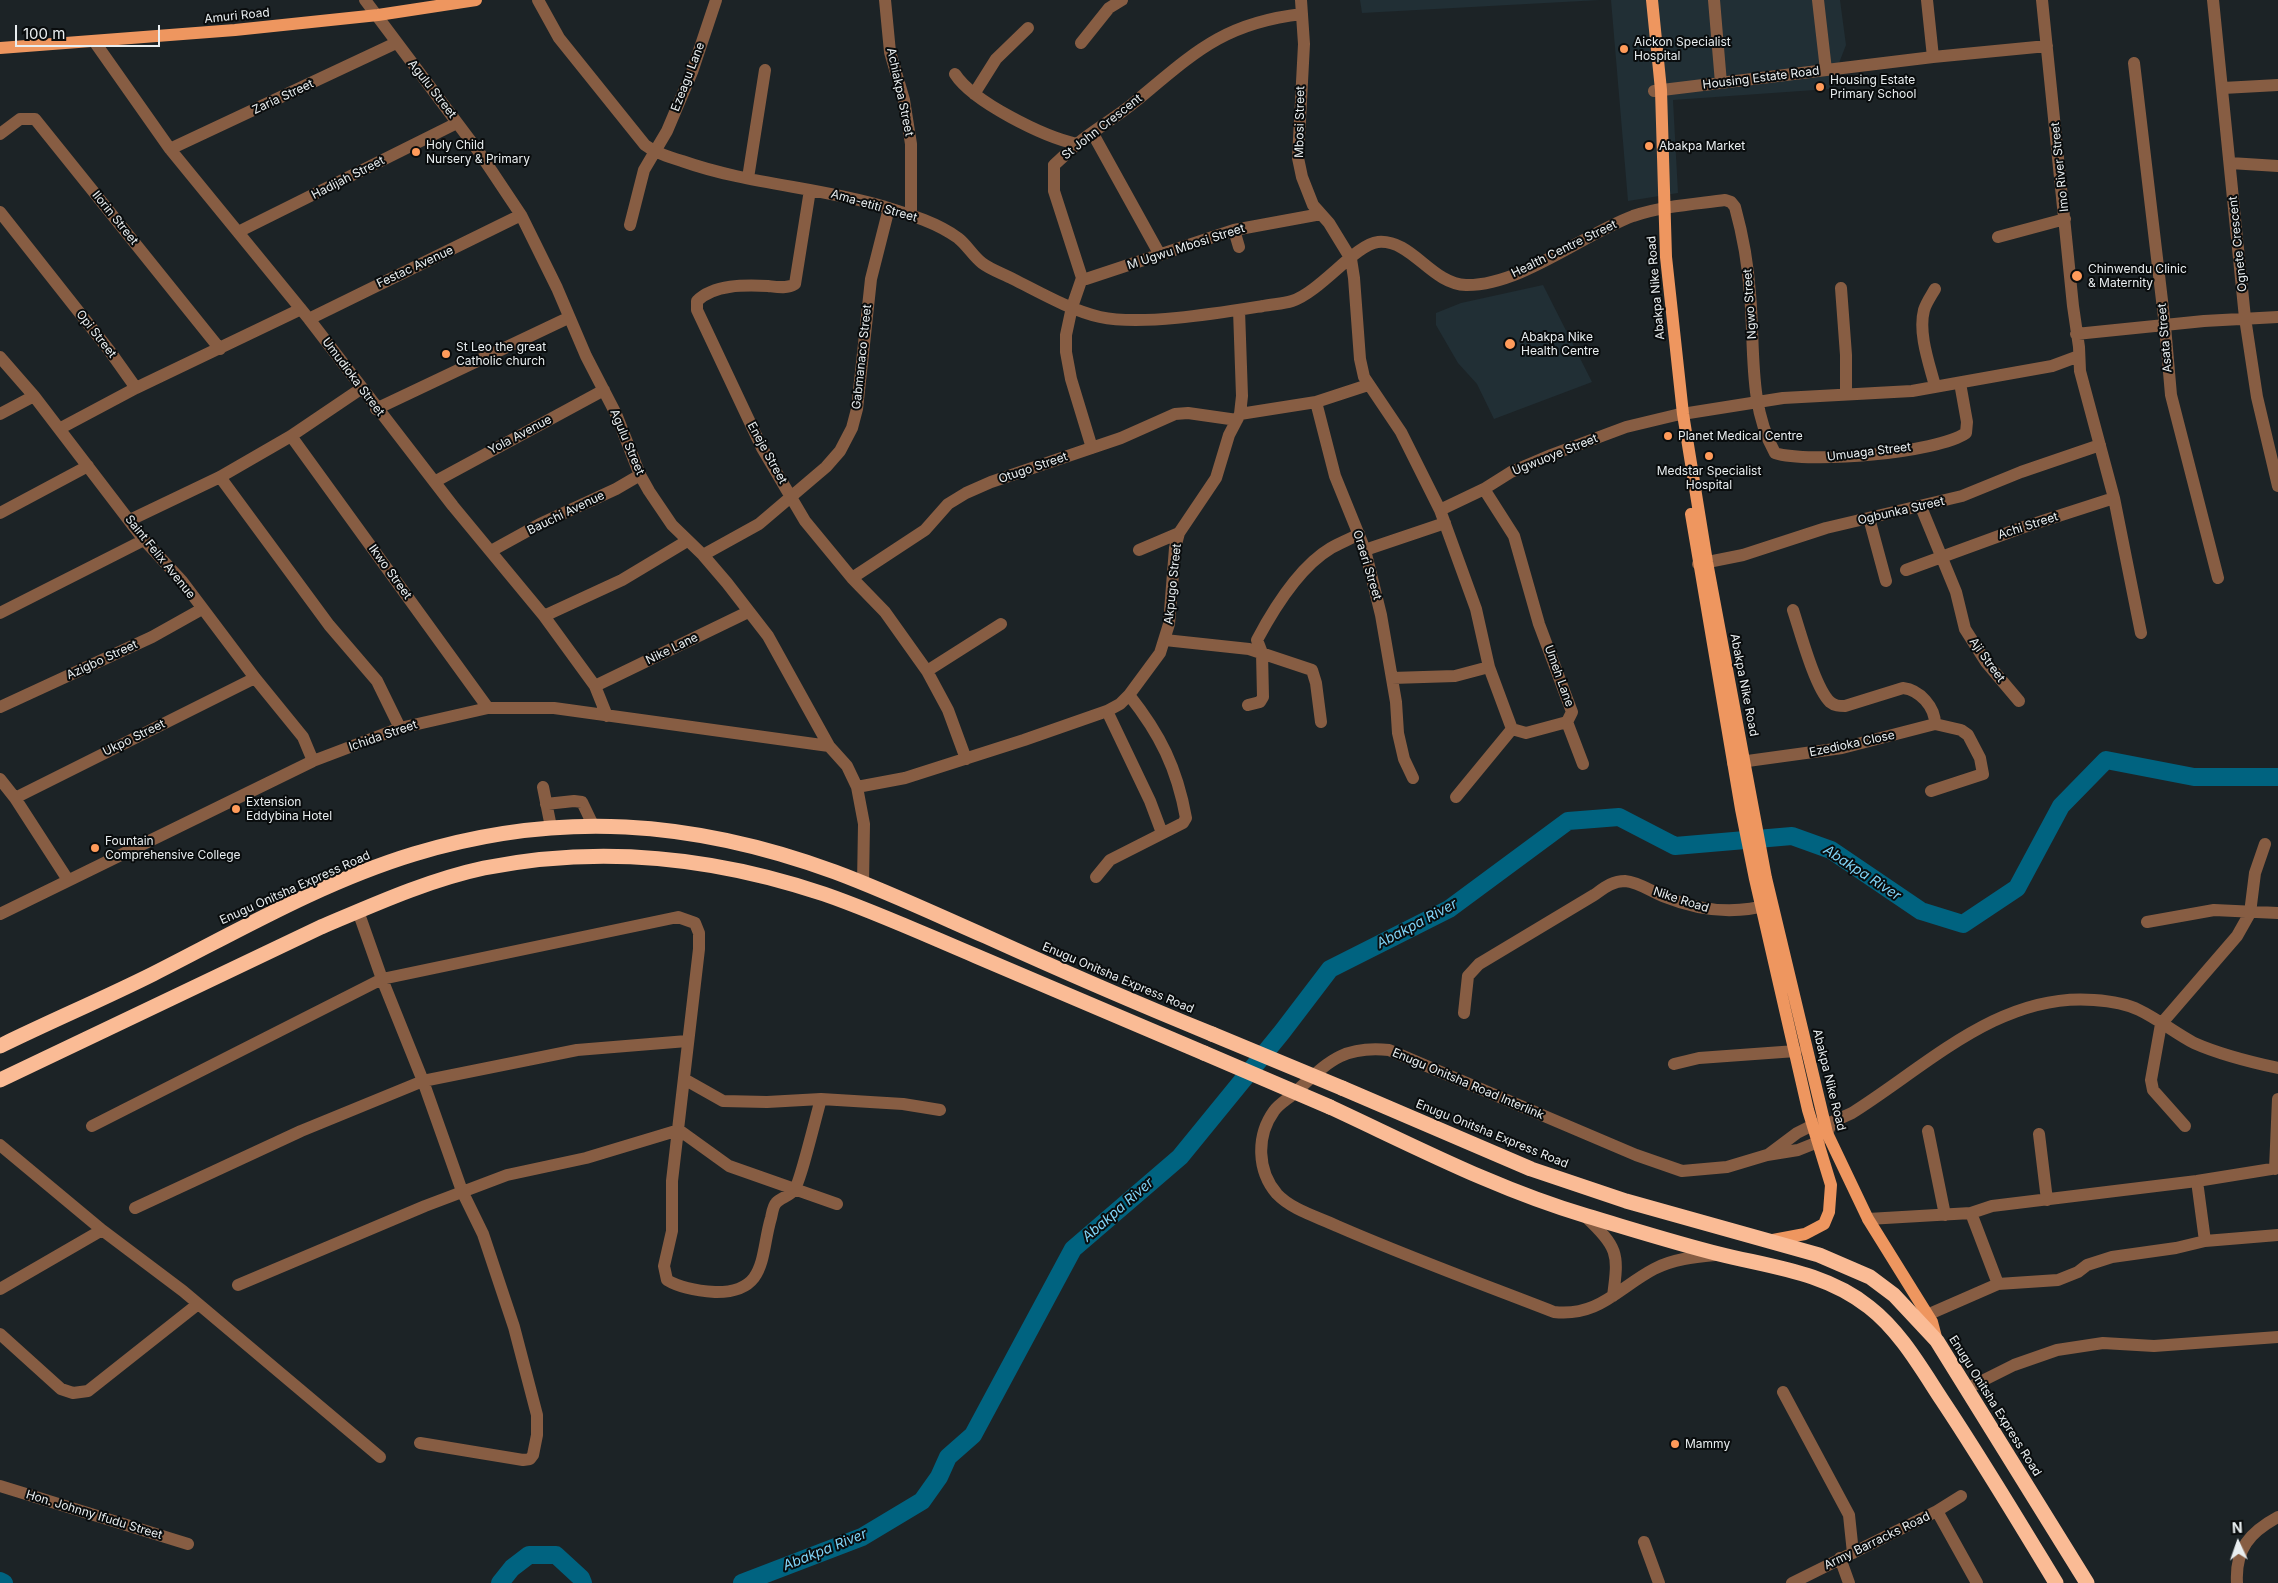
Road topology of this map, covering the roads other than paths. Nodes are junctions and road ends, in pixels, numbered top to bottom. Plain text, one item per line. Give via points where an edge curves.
1 (476, 0) edge
2 (538, 0) edge
3 (716, 0) edge
4 (885, 0) edge
5 (1122, 0) edge
6 (1301, 0) edge
7 (1644, 0) edge
8 (1652, 0) edge
9 (1714, 0) edge
10 (1818, 0) edge
11 (1927, 0) edge
12 (2042, 0) edge
13 (2213, 0) edge
14 (366, 1) edge
15 (378, 14) junction
16 (1302, 14) junction
17 (1028, 28) dead end
18 (94, 41) junction
19 (396, 42) junction
20 (1081, 43) dead end
21 (2047, 46) junction
22 (0, 48) edge
23 (1933, 57) junction
24 (2134, 63) dead end
25 (765, 70) dead end
26 (1826, 70) junction
27 (956, 74) dead end
28 (1721, 83) junction
29 (2278, 85) edge
30 (2223, 88) junction
31 (1658, 91) junction
32 (974, 94) junction
33 (458, 123) junction
34 (0, 134) edge
35 (1093, 134) junction
36 (1077, 144) junction
37 (170, 149) junction
38 (653, 151) junction
39 (2230, 163) junction
40 (2278, 166) edge
41 (748, 178) junction
42 (810, 190) junction
43 (1735, 207) joint
44 (889, 208) junction
45 (1660, 209) junction
46 (0, 212) edge
47 (911, 214) junction
48 (1320, 214) junction
49 (521, 215) junction
50 (2065, 219) junction
51 (630, 225) dead end
52 (1234, 230) junction
53 (238, 232) junction
54 (1998, 237) dead end
55 (1239, 247) dead end
56 (1363, 247) joint
57 (1160, 255) junction
58 (1350, 259) junction
59 (1082, 278) junction
60 (1841, 288) dead end
61 (1935, 289) dead end
62 (1072, 307) junction
63 (1239, 310) junction
64 (305, 314) junction
65 (2278, 317) edge
66 (568, 318) junction
67 (2245, 318) junction
68 (2165, 326) junction
69 (2076, 334) junction
70 (220, 348) junction
71 (2079, 356) junction
72 (0, 357) edge
73 (1960, 383) junction
74 (1368, 385) junction
75 (1935, 386) junction
76 (136, 388) junction
77 (362, 388) junction
78 (604, 390) junction
79 (1846, 394) junction
80 (34, 396) junction
81 (1757, 401) junction
82 (1316, 402) junction
83 (376, 408) junction
84 (0, 414) edge
85 (1680, 414) junction
86 (1239, 417) junction
87 (59, 428) junction
88 (292, 436) junction
89 (2100, 446) junction
90 (1092, 448) junction
91 (88, 466) junction
92 (640, 475) junction
93 (220, 477) junction
94 (436, 481) junction
95 (2278, 486) edge
96 (1484, 489) junction
97 (790, 496) junction
98 (2114, 498) junction
99 (1921, 507) junction
100 (1440, 510) junction
101 (0, 513) edge
102 (1869, 518) junction
103 (130, 520) junction
104 (1445, 523) junction
105 (1179, 533) junction
106 (1359, 534) junction
107 (144, 540) junction
108 (687, 541) junction
109 (1139, 550) dead end
110 (1365, 550) junction
111 (492, 551) junction
112 (703, 554) junction
113 (1943, 557) junction
114 (1703, 563) junction
115 (1906, 570) dead end
116 (852, 578) junction
117 (2218, 578) dead end
118 (1886, 581) dead end
119 (202, 609) junction
120 (1793, 610) dead end
121 (748, 612) junction
122 (0, 613) edge
123 (544, 616) junction
124 (1001, 624) dead end
125 (2141, 633) dead end
126 (1165, 640) junction
127 (1261, 650) junction
128 (1489, 667) junction
129 (928, 671) junction
130 (255, 678) junction
131 (1392, 678) junction
132 (595, 686) junction
133 (1129, 695) junction
134 (2019, 701) dead end
135 (1248, 705) dead end
136 (0, 707) edge
137 (488, 708) junction
138 (1107, 712) junction
139 (607, 716) junction
140 (1321, 722) dead end
141 (1567, 722) junction
142 (1934, 724) junction
143 (400, 728) junction
144 (1512, 729) junction
145 (829, 746) junction
146 (966, 758) junction
147 (314, 761) junction
148 (1738, 762) junction
149 (1583, 764) dead end
150 (1413, 778) dead end
151 (0, 780) edge
152 (543, 787) dead end
153 (857, 787) junction
154 (1931, 791) dead end
155 (15, 798) junction
156 (1456, 798) dead end
157 (546, 804) junction
158 (594, 825) junction
159 (551, 827) junction
160 (1162, 833) junction
161 (2265, 844) dead end
162 (1096, 877) dead end
163 (68, 880) junction
164 (863, 884) junction
165 (1768, 905) junction
166 (358, 911) junction
167 (2250, 913) junction
168 (2278, 913) edge
169 (0, 914) edge
170 (2147, 922) dead end
171 (382, 979) junction
172 (1464, 1013) dead end
173 (2161, 1024) junction
174 (687, 1041) junction
175 (2, 1042) edge
176 (1796, 1051) junction
177 (1674, 1064) dead end
178 (2278, 1068) edge
179 (684, 1079) junction
180 (0, 1080) edge
181 (423, 1081) junction
182 (821, 1099) junction
183 (2278, 1099) edge
184 (940, 1110) dead end
185 (92, 1126) dead end
186 (2185, 1126) dead end
187 (679, 1130) junction
188 (1928, 1131) dead end
189 (1822, 1133) junction
190 (2039, 1134) dead end
191 (0, 1145) edge
192 (2276, 1168) edge
193 (2198, 1181) junction
194 (795, 1190) junction
195 (462, 1191) junction
196 (2047, 1200) junction
197 (837, 1204) dead end
198 (135, 1208) dead end
199 (1971, 1213) junction
200 (1945, 1215) junction
201 (1585, 1216) junction
202 (1868, 1219) junction
203 (102, 1230) junction
204 (2278, 1235) edge
205 (1765, 1241) junction
206 (2205, 1241) junction
207 (1720, 1254) junction
208 (1998, 1284) junction
209 (238, 1285) dead end
210 (0, 1289) edge
211 (1613, 1296) junction
212 (198, 1304) junction
213 (1927, 1315) junction
214 (0, 1334) edge
215 (2278, 1336) edge
216 (1937, 1341) junction
217 (1968, 1388) junction
218 (1783, 1392) dead end
219 (420, 1443) dead end
220 (380, 1457) dead end
221 (0, 1486) edge
222 (1960, 1496) dead end
223 (1938, 1510) junction
224 (2278, 1517) edge
225 (1644, 1542) dead end
226 (188, 1544) dead end
227 (1853, 1553) junction
228 (1840, 1558) junction
229 (1659, 1583) edge
230 (1792, 1583) edge
231 (1849, 1583) edge
232 (1977, 1583) edge
233 (2056, 1583) edge
234 (2087, 1583) edge
235 (2237, 1583) edge

1 - 15 main road, Amuri Road
2 - 38 street, Ama-etiti Street via 559,38
3 - 38 street, Ezeagu Lane via 692,72 667,130
4 - 47 street, Achiakpa Street via 890,52 904,100 911,144
5 - 20 street via 1109,8
6 - 16 street, Mbosi Street
7 - 31 main road, Abakpa Nike Road
8 - 31 main road, Abakpa Nike Road
9 - 28 street
10 - 26 street
11 - 23 street
12 - 21 street, Imo River Street
13 - 30 street, Ognete Crescent
14 - 15 street, Agulu Street
15 - 18 main road, Amuri Road
15 - 19 street, Agulu Street
16 - 35 street, St John Crescent via 1258,22 1220,36 1166,74
16 - 48 street, Mbosi Street via 1304,44 1298,158 1313,205
17 - 32 street via 996,59
18 - 22 main road, Amuri Road
18 - 37 street, Umudioka Street
19 - 33 street, Agulu Street
19 - 37 street, Zaria Street
21 - 23 street, Housing Estate Road
21 - 50 street, Imo River Street
23 - 26 street, Housing Estate Road
24 - 68 street, Asata Street
25 - 41 street
26 - 28 street, Housing Estate Road
27 - 32 street
28 - 31 street, Housing Estate Road
29 - 30 street
30 - 39 street, Ognete Crescent
31 - 45 main road, Abakpa Nike Road
32 - 36 street via 1027,125
33 - 49 street, Agulu Street
33 - 53 street, Hadijah Street
34 - 70 street, Ilorin Street via 20,119 35,119
35 - 36 street, St John Crescent
35 - 57 street
36 - 59 street, St John Crescent via 1054,165 1053,176 1054,191
37 - 53 street, Umudioka Street
38 - 41 street, Ama-etiti Street via 710,171
38 - 51 street, Ezeagu Lane via 644,170
39 - 40 street
39 - 67 street, Ognete Crescent
41 - 42 street, Ama-etiti Street
42 - 44 street, Ama-etiti Street
42 - 97 street, Eneje Street via 795,284 784,287 742,285 704,294 696,301 696,310 729,383
43 - 45 street, Health Centre Street via 1725,200
43 - 81 street, Ngwo Street via 1746,250
44 - 47 street, Ama-etiti Street
44 - 97 street, Gabmanaco Street via 871,279 857,409 852,428 840,451 826,467
45 - 56 street, Health Centre Street via 1617,223 1517,274 1466,285 1450,282 1401,248 1377,242
45 - 85 main road, Abakpa Nike Road
46 - 76 street, Opi Street
47 - 62 street, Ama-etiti Street via 960,240 982,264
48 - 52 street, M Ugwu Mbosi Street
48 - 58 street, Mbosi Street
49 - 64 street, Festac Avenue
49 - 66 street, Agulu Street
50 - 54 street
50 - 69 street, Imo River Street
52 - 55 street
52 - 57 street, M Ugwu Mbosi Street
53 - 64 street, Umudioka Street
56 - 58 street, Ama-etiti Street
57 - 59 street, M Ugwu Mbosi Street
58 - 63 street, Ama-etiti Street via 1321,284 1292,301
58 - 74 street via 1360,359
59 - 62 street
60 - 79 street
61 - 75 street via 1923,317
62 - 63 street, Ama-etiti Street via 1119,319
62 - 90 street via 1066,352
63 - 86 street, Akpugo Street via 1242,396
64 - 70 street, Festac Avenue
64 - 77 street, Umudioka Street
65 - 67 street
66 - 78 street, Agulu Street
66 - 83 street
67 - 68 street
67 - 95 street, Ognete Crescent via 2257,397
68 - 69 street
68 - 117 street, Asata Street via 2171,395
69 - 71 street, Imo River Street
70 - 76 street, Festac Avenue
71 - 73 street via 2052,366
71 - 89 street, Imo River Street
72 - 80 street, Saint Felix Avenue
73 - 75 street
73 - 81 street, Umuaga Street via 1967,422 1966,433 1961,436 1930,445 1834,458 1787,457 1775,453 1765,436
74 - 82 street, Otugo Street
74 - 100 street via 1401,432
75 - 79 street via 1896,393
76 - 87 street
77 - 83 street, Umudioka Street
77 - 88 street
78 - 92 street, Agulu Street
78 - 94 street, Yola Avenue
79 - 81 street
80 - 84 street
80 - 87 street, Saint Felix Avenue
81 - 85 street
82 - 86 street, Otugo Street
82 - 106 street, Oraeri Street via 1335,476
83 - 94 street, Umudioka Street
85 - 96 street, Ugwuoye Street via 1626,427 1551,455 1511,472
85 - 114 main road, Abakpa Nike Road
86 - 90 street, Otugo Street via 1175,414
86 - 105 street, Akpugo Street via 1229,435 1216,478
87 - 91 street, Saint Felix Avenue
88 - 93 street
88 - 137 street, Ikwo Street
89 - 98 street, Imo River Street
89 - 99 street, Ogbunka Street via 1962,496
90 - 116 street, Otugo Street via 966,493 948,504 925,530
91 - 101 street
91 - 103 street, Saint Felix Avenue
92 - 108 street, Agulu Street via 668,519
92 - 111 street, Bauchi Avenue
93 - 103 street
93 - 143 street via 329,625 377,681
94 - 111 street, Umudioka Street
96 - 100 street, Ugwuoye Street
96 - 141 street, Umeh Lane via 1514,536 1539,624 1572,712
97 - 112 street, Gabmanaco Street via 759,524
97 - 116 street, Eneje Street via 805,521
98 - 113 street, Achi Street
98 - 125 street, Imo River Street
99 - 102 street, Ogbunka Street
99 - 113 street, Aji Street
100 - 104 street
102 - 114 street, Ogbunka Street via 1826,528 1743,555
102 - 118 street
103 - 107 street, Saint Felix Avenue
104 - 110 street
104 - 128 street via 1476,609
105 - 109 street
105 - 126 street, Akpugo Street
106 - 110 street, Oraeri Street
106 - 127 street via 1330,548 1287,590 1257,640
107 - 119 street, Saint Felix Avenue via 182,580
107 - 122 street
108 - 112 street, Agulu Street
108 - 123 street via 622,580
110 - 131 street, Oraeri Street
111 - 123 street, Umudioka Street
112 - 121 street, Agulu Street
113 - 115 street, Achi Street
113 - 134 street, Aji Street via 1965,628 1986,662
114 - 148 main road, Abakpa Nike Road
116 - 129 street, Eneje Street via 884,612
119 - 130 street, Saint Felix Avenue
119 - 136 street, Azigbo Street via 152,637
120 - 142 street via 1819,685 1831,702 1845,706 1902,688 1909,689 1932,707
121 - 132 street, Nike Lane
121 - 145 street, Agulu Street via 768,636
123 - 132 street, Umudioka Street
124 - 129 street
126 - 127 street
126 - 133 street, Akpugo Street via 1160,653
127 - 135 street via 1263,697 1260,702
127 - 140 street via 1312,670
128 - 131 street via 1455,676
128 - 144 street
129 - 146 street, Eneje Street via 948,710
130 - 147 street, Saint Felix Avenue via 303,737
130 - 155 street, Ukpo Street
131 - 150 street, Oraeri Street via 1398,733 1404,759
132 - 139 street, Umudioka Street
133 - 138 street, Akpugo Street
133 - 160 street via 1158,734 1174,771 1185,811 1183,823
137 - 139 street, Ichida Street via 554,708
137 - 143 street, Ichida Street
138 - 146 street, Akpugo Street
138 - 160 street
139 - 145 street, Ichida Street
141 - 144 street, Umeh Lane via 1526,733
141 - 149 street
142 - 148 street, Ezedioka Close via 1842,748
142 - 154 street, Ezedioka Close via 1961,730 1968,735 1980,758 1983,774
143 - 147 street, Ichida Street
144 - 156 street
145 - 153 street, Agulu Street via 847,766
146 - 153 street, Akpugo Street via 905,778
147 - 163 street, Ichida Street
148 - 165 main road, Abakpa Nike Road
151 - 155 street
152 - 157 street
153 - 164 street, Agulu Street via 864,824
155 - 163 street
157 - 158 street via 582,802
157 - 159 street
158 - 159 highway, Enugu Onitsha Express Road
158 - 164 highway, Enugu Onitsha Express Road via 662,829 731,840 836,872
159 - 175 highway, Enugu Onitsha Express Road via 472,839 412,854 346,879 258,919 151,975
160 - 162 street via 1110,860
161 - 167 street via 2255,873
163 - 169 street, Ichida Street
164 - 205 highway, Enugu Onitsha Express Road, bridge via 1531,1169 1626,1201
165 - 172 street, Nike Road via 1710,911 1625,881 1610,884 1479,964 1468,976
165 - 176 main road, Abakpa Nike Road
165 - 189 main road, Abakpa Nike Road
166 - 171 street
166 - 180 highway
166 - 201 highway, bridge via 464,873 556,858 648,857 725,867 826,895 1330,1107 1457,1167
167 - 168 street
167 - 170 street via 2214,910
167 - 173 street via 2237,936
171 - 174 street via 678,918 695,923 699,933
171 - 181 street
171 - 185 street
173 - 178 street, Enugu Onitsha Road Interlink via 2195,1043
173 - 186 street via 2150,1080 2153,1090
173 - 189 street, Enugu Onitsha Road Interlink via 2138,1010 2102,1001 2064,1000 2027,1006 1970,1033
174 - 179 street
174 - 181 street via 577,1050
176 - 177 street via 1699,1058
176 - 189 main road, Abakpa Nike Road
179 - 182 street via 723,1101
179 - 187 street
181 - 195 street
181 - 198 street via 301,1131
182 - 184 street via 903,1104
182 - 194 street
183 - 192 street
187 - 194 street via 729,1166
187 - 194 street via 672,1181 672,1231 664,1266 667,1280 674,1284 725,1292 744,1288 762,1266 766,1234 775,1204
187 - 195 street via 586,1158 507,1175
188 - 200 street
189 - 202 main road, Abakpa Nike Road
189 - 205 main road via 1831,1185 1824,1224 1798,1236
189 - 211 street, Enugu Onitsha Road Interlink via 1797,1133 1767,1155 1726,1167 1682,1171 1636,1155 1389,1050 1368,1048 1347,1052 1326,1065 1274,1110 1264,1130 1260,1152 1264,1176 1278,1195 1294,1207 1554,1312 1584,1312
190 - 196 street
191 - 203 street
192 - 193 street
193 - 196 street
193 - 206 street
194 - 197 street
195 - 209 street
195 - 219 street via 483,1234 514,1326 537,1415 537,1435 533,1455 523,1460
196 - 199 street via 1992,1206
199 - 200 street
199 - 208 street
200 - 202 street
201 - 207 highway
201 - 211 street via 1611,1243 1618,1268
202 - 213 main road, Abakpa Nike Road
203 - 210 street
203 - 212 street
204 - 206 street
205 - 216 highway, Enugu Onitsha Express Road via 1819,1255 1870,1277 1894,1295
206 - 208 street via 2098,1260 2058,1280
207 - 211 street, Enugu Onitsha Road Interlink via 1666,1264
207 - 233 highway via 1812,1276 1868,1306 1888,1325 1966,1435
208 - 213 street
212 - 214 street via 88,1391 74,1393 61,1389
212 - 220 street
213 - 216 main road, Abakpa Nike Road
215 - 217 street via 2154,1346 2103,1343 2057,1350 2014,1365
216 - 217 highway, Enugu Onitsha Express Road
217 - 234 highway, Enugu Onitsha Express Road
218 - 227 street via 1849,1515
221 - 226 street, Hon. Johnny Ifudu Street
222 - 223 street, Army Barracks Road
223 - 227 street, Army Barracks Road
223 - 232 street
224 - 235 street via 2258,1527 2243,1545 2236,1571
225 - 229 street
227 - 228 street, Army Barracks Road
228 - 230 street, Army Barracks Road
228 - 231 street

